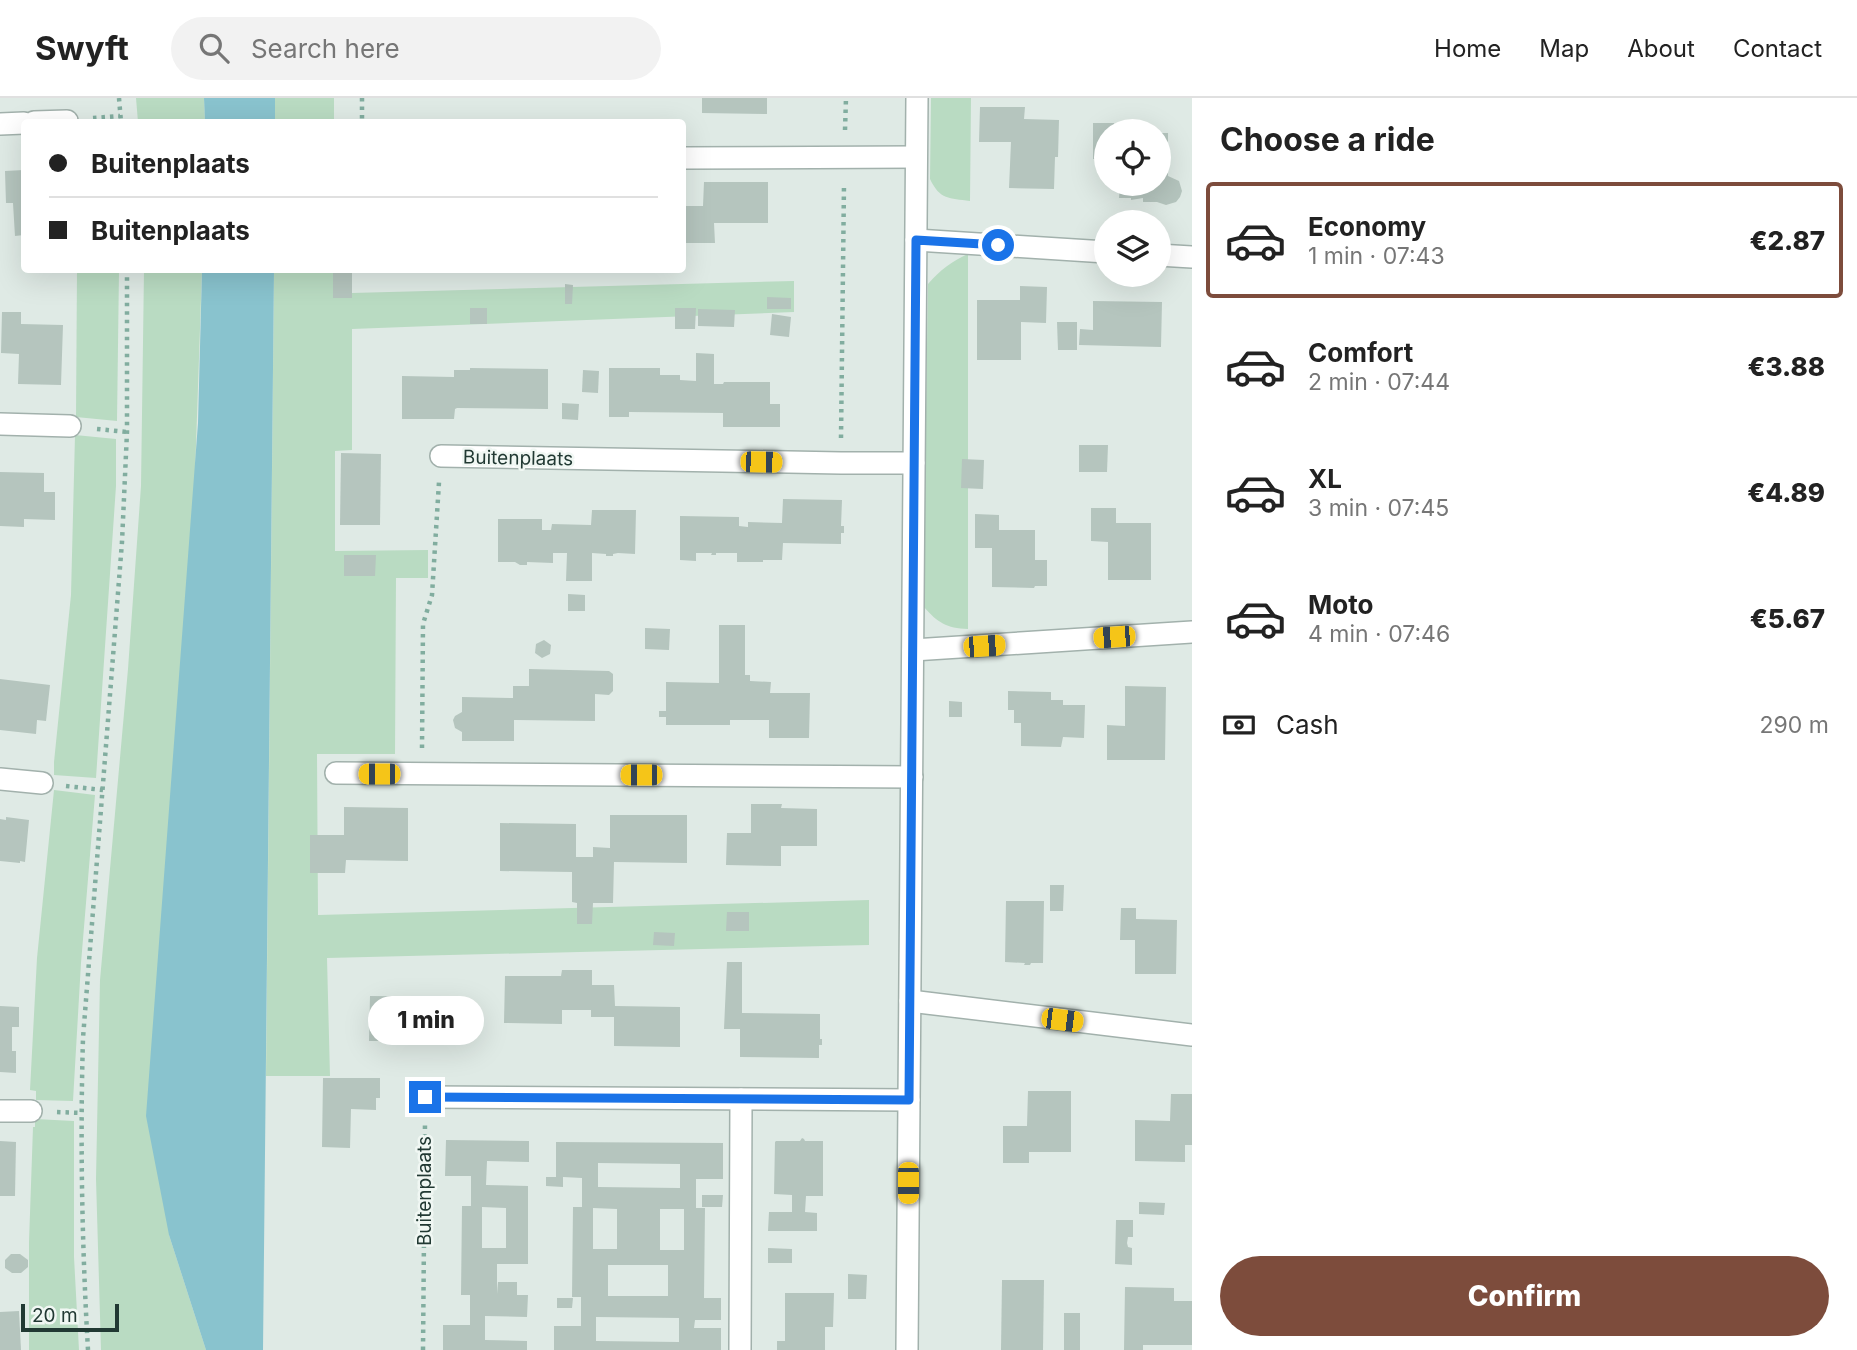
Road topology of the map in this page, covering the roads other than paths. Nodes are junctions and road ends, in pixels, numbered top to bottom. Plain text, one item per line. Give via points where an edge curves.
1 (917, 98) edge
2 (21, 123) edge
3 (0, 124) edge
4 (916, 157) junction
5 (686, 158) edge
6 (916, 240) junction
7 (1094, 251) edge
8 (1171, 256) edge
9 (1192, 257) edge
10 (0, 424) edge
11 (69, 426) dead end
12 (441, 456) road end
13 (914, 463) junction
14 (1192, 632) edge
15 (913, 650) junction
16 (336, 773) dead end
17 (912, 777) junction
18 (0, 779) edge
19 (42, 783) road end
20 (910, 1001) junction
21 (1192, 1035) edge
22 (425, 1097) road end
23 (741, 1099) junction
24 (909, 1100) junction
25 (0, 1111) edge
26 (31, 1111) dead end
27 (740, 1350) edge
28 (907, 1350) edge

1 - 4 street
2 - 3 street
4 - 5 street
4 - 6 street
6 - 7 street
6 - 13 street
8 - 9 street
10 - 11 street
12 - 13 street, Buitenplaats
13 - 15 street
14 - 15 street
15 - 17 street
16 - 17 street
17 - 20 street
18 - 19 street
20 - 21 street
20 - 24 street
22 - 23 street
23 - 24 street
23 - 27 street
24 - 28 street
25 - 26 street

